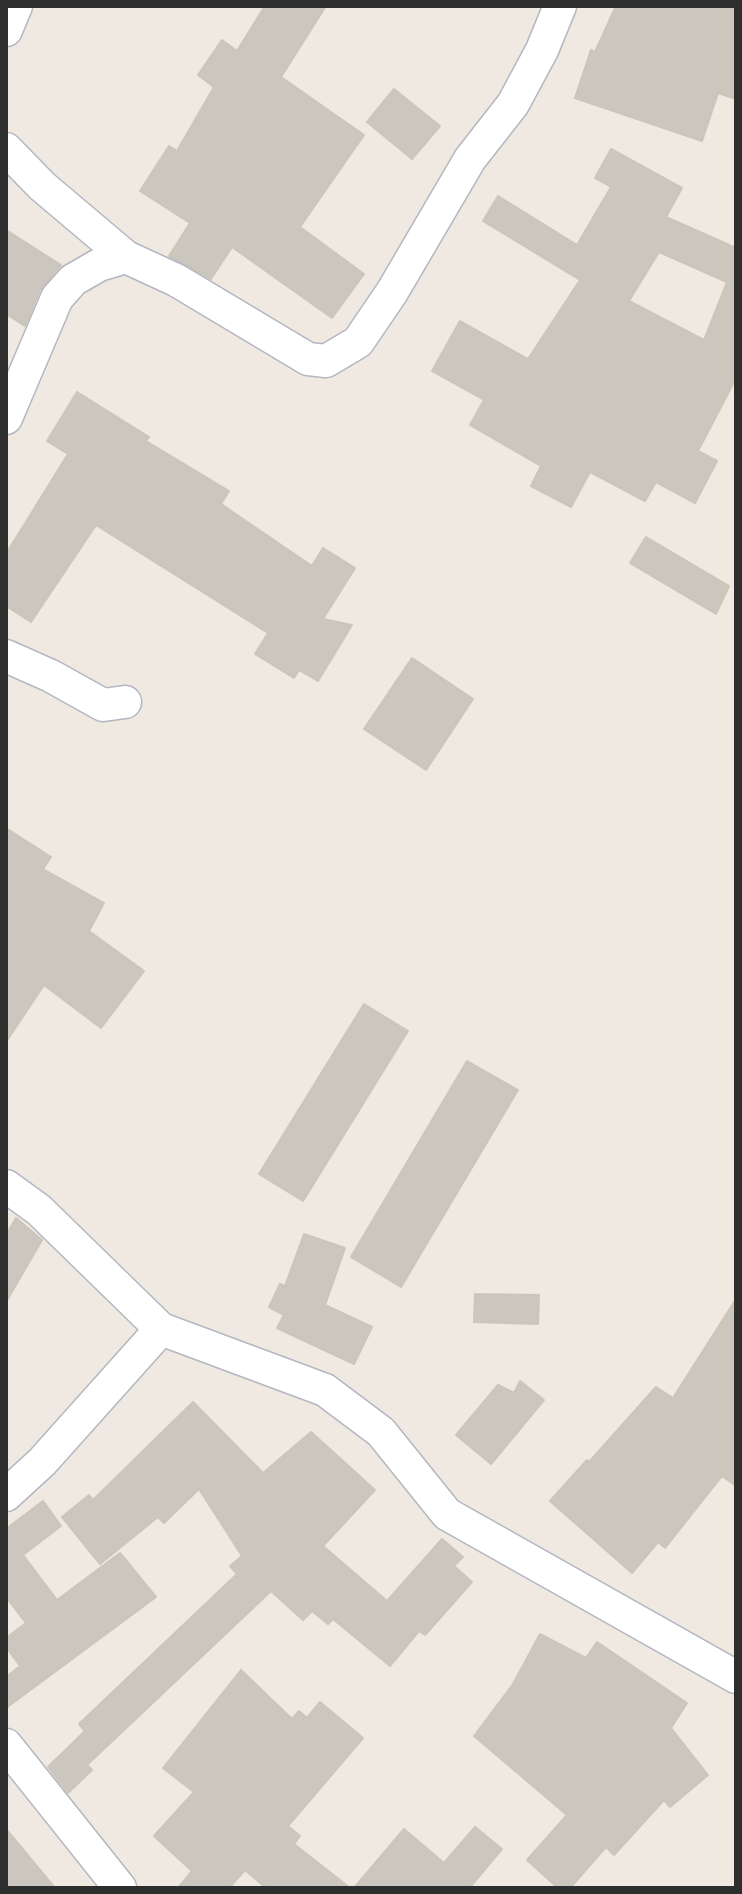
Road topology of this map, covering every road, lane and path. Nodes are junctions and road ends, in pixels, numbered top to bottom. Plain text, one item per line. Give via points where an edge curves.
1 (16, 6) edge
2 (560, 6) edge
3 (6, 30) edge
4 (6, 149) edge
5 (126, 257) junction
6 (6, 418) edge
7 (6, 656) edge
8 (125, 702) dead end
9 (6, 1186) edge
10 (161, 1329) junction
11 (6, 1495) edge
12 (736, 1677) edge
13 (6, 1745) edge
14 (120, 1888) edge

1 - 3 street
2 - 5 street via 513,104 470,159 392,292 358,342 326,361 308,359 176,280
4 - 5 street
5 - 6 street via 73,280 57,298
7 - 8 street via 103,705
9 - 10 street via 39,1210
10 - 11 street
10 - 12 street via 325,1390 381,1432 447,1514
13 - 14 street

